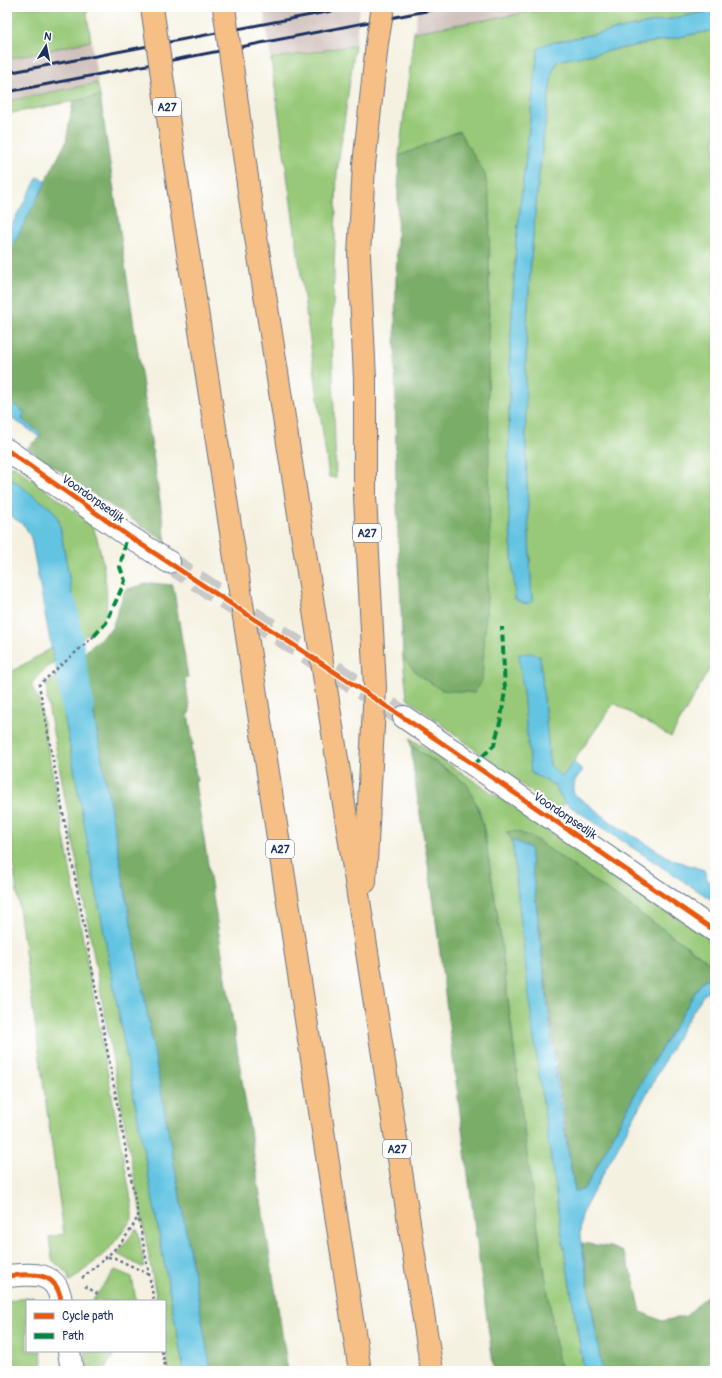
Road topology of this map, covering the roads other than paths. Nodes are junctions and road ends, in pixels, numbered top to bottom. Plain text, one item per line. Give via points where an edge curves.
1 (152, 7) edge
2 (224, 7) edge
3 (383, 7) edge
4 (7, 450) edge
5 (169, 562) tunnel mouth
6 (404, 717) tunnel mouth
7 (363, 927) junction
8 (715, 931) edge
9 (7, 1276) edge
10 (61, 1298) edge
11 (69, 1352) edge
12 (72, 1371) edge
13 (360, 1371) edge
14 (432, 1371) edge

1 - 13 highway, A27, bridge
2 - 7 highway, A27, bridge via 249,192
3 - 7 highway, A27, bridge via 364,165 359,255 365,379 365,496 375,687
4 - 5 street, Voordorpsedijk
6 - 8 street, Voordorpsedijk
7 - 14 highway, A27
9 - 10 street via 44,1276 56,1284
11 - 12 street

